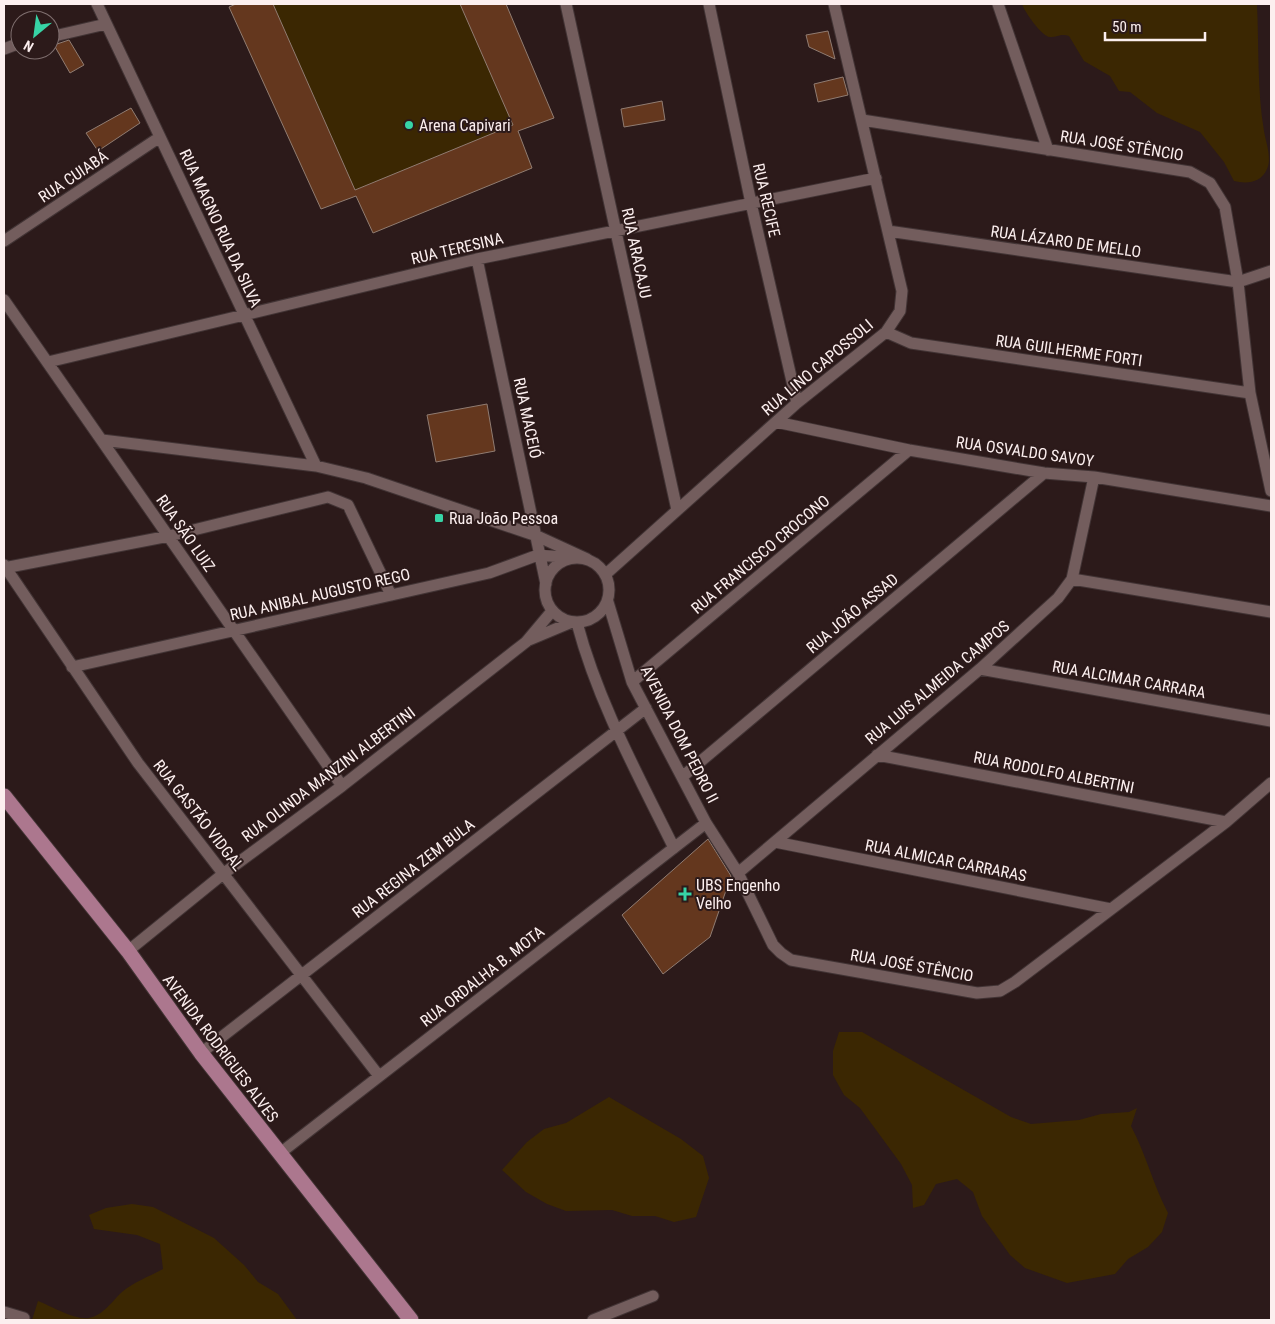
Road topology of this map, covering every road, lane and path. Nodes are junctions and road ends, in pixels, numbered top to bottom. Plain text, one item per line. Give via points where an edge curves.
1 (97, 4) edge
2 (566, 4) edge
3 (709, 4) edge
4 (834, 4) edge
5 (998, 4) edge
6 (106, 24) junction
7 (60, 35) edge
8 (862, 120) junction
9 (160, 137) junction
10 (1048, 150) junction
11 (876, 178) junction
12 (751, 203) junction
13 (616, 230) junction
14 (888, 232) junction
15 (4, 241) edge
16 (477, 259) junction
17 (1271, 271) edge
18 (1238, 282) junction
19 (4, 300) edge
20 (244, 315) junction
21 (886, 332) junction
22 (48, 362) junction
23 (1250, 393) junction
24 (797, 402) junction
25 (776, 422) junction
26 (102, 440) junction
27 (909, 450) junction
28 (316, 466) junction
29 (1044, 474) junction
30 (1094, 477) junction
31 (1271, 491) edge
32 (1271, 506) edge
33 (677, 510) junction
34 (169, 536) junction
35 (537, 536) junction
36 (538, 555) junction
37 (574, 558) junction
38 (587, 559) junction
39 (4, 567) edge
40 (606, 574) junction
41 (1072, 579) junction
42 (546, 584) junction
43 (391, 595) junction
44 (608, 602) junction
45 (552, 611) junction
46 (1271, 612) edge
47 (574, 622) junction
48 (234, 630) junction
49 (526, 642) junction
50 (72, 667) junction
51 (980, 669) junction
52 (632, 682) junction
53 (646, 708) junction
54 (1271, 721) edge
55 (616, 732) junction
56 (877, 755) junction
57 (682, 777) junction
58 (1271, 783) edge
59 (342, 786) junction
60 (4, 796) edge
61 (1226, 822) junction
62 (706, 823) junction
63 (775, 842) junction
64 (674, 848) junction
65 (738, 873) junction
66 (224, 874) junction
67 (1111, 910) junction
68 (128, 951) junction
69 (301, 975) junction
70 (201, 1053) junction
71 (379, 1076) junction
72 (279, 1154) junction
73 (653, 1296) dead end
74 (4, 1312) edge
75 (24, 1318) dead end
76 (411, 1320) edge
77 (593, 1320) edge

1 - 6 street, RUA MAGNO RUA DA SILVA
2 - 13 street, RUA ARACAJU
3 - 12 street, RUA RECIFE
4 - 8 street, RUA LINO CAPOSSOLI
5 - 10 street
6 - 7 street
6 - 9 street, RUA MAGNO RUA DA SILVA
8 - 10 street, RUA JOSÉ STÊNCIO
8 - 11 street, RUA LINO CAPOSSOLI
9 - 15 street, RUA CUIABÁ
9 - 20 street, RUA MAGNO RUA DA SILVA
10 - 18 street, RUA JOSÉ STÊNCIO via 1190,172 1210,183 1225,207
11 - 12 street, RUA TERESINA
11 - 14 street, RUA LINO CAPOSSOLI
12 - 13 street, RUA TERESINA
12 - 24 street, RUA RECIFE
13 - 16 street, RUA TERESINA
13 - 33 street, RUA ARACAJU
14 - 18 street, RUA LÁZARO DE MELLO
14 - 21 street, RUA LINO CAPOSSOLI via 902,292 900,311
16 - 20 street, RUA TERESINA
16 - 35 street, RUA MACEIÓ
17 - 18 street
18 - 23 street, RUA JOSÉ STÊNCIO
19 - 22 street, RUA SÃO LUIZ
20 - 22 street, RUA TERESINA
20 - 28 street, RUA MAGNO RUA DA SILVA
21 - 23 street, RUA GUILHERME FORTI via 911,344
21 - 24 street, RUA LINO CAPOSSOLI
22 - 26 street, RUA SÃO LUIZ
23 - 31 street, RUA JOSÉ STÊNCIO
24 - 25 street, RUA LINO CAPOSSOLI
25 - 27 street, RUA OSVALDO SAVOY
25 - 33 street, RUA LINO CAPOSSOLI
26 - 28 street
26 - 34 street, RUA SÃO LUIZ
27 - 29 street, RUA OSVALDO SAVOY
27 - 52 street, RUA FRANCISCO CROCONO
28 - 35 street via 366,478
29 - 30 street, RUA OSVALDO SAVOY
29 - 57 street, RUA JOÃO ASSAD
30 - 32 street, RUA OSVALDO SAVOY
30 - 41 street, RUA LUIS ALMEIDA CAMPOS
33 - 40 street, RUA LINO CAPOSSOLI
34 - 39 street
34 - 43 street via 328,497 348,505
34 - 48 street, RUA SÃO LUIZ
35 - 36 street, RUA MACEIÓ
35 - 38 street
36 - 37 street, RUA ANIBAL AUGUSTO REGO
36 - 42 street, RUA MACEIÓ
36 - 43 street, RUA ANIBAL AUGUSTO REGO via 489,573
37 - 38 street
37 - 42 street via 563,561 552,570
38 - 40 street
39 - 50 street, RUA GASTÃO VIDGAL
40 - 44 street via 610,588
41 - 46 street
41 - 51 street, RUA LUIS ALMEIDA CAMPOS via 1058,598
42 - 45 street via 546,598
43 - 48 street, RUA ANIBAL AUGUSTO REGO
44 - 47 street via 601,613 590,620
44 - 52 street, AVENIDA DOM PEDRO II
45 - 47 street via 564,620
45 - 49 street, RUA OLINDA MANZINI ALBERTINI
47 - 49 street, RUA OLINDA MANZINI ALBERTINI
47 - 55 street
48 - 50 street, RUA ANIBAL AUGUSTO REGO
48 - 59 street, RUA SÃO LUIZ
49 - 59 street, RUA OLINDA MANZINI ALBERTINI
50 - 66 street, RUA GASTÃO VIDGAL via 138,763
51 - 54 street, RUA ALCIMAR CARRARA
51 - 56 street, RUA LUIS ALMEIDA CAMPOS
52 - 53 street, AVENIDA DOM PEDRO II
53 - 55 street, RUA REGINA ZEM BULA
53 - 57 street, AVENIDA DOM PEDRO II
55 - 64 street
55 - 69 street, RUA REGINA ZEM BULA
56 - 61 street, RUA RODOLFO ALBERTINI
56 - 63 street, RUA LUIS ALMEIDA CAMPOS
57 - 62 street, AVENIDA DOM PEDRO II
58 - 61 street, RUA JOSÉ STÊNCIO
59 - 66 street, RUA OLINDA MANZINI ALBERTINI
60 - 68 main road, AVENIDA RODRIGUES ALVES
61 - 67 street, RUA JOSÉ STÊNCIO
62 - 64 street, RUA ORDALHA B. MOTA
62 - 65 street, RUA JOSÉ STÊNCIO
63 - 65 street, RUA LUIS ALMEIDA CAMPOS
63 - 67 street, RUA ALMICAR CARRARAS
64 - 71 street, RUA ORDALHA B. MOTA
65 - 67 street, RUA JOSÉ STÊNCIO via 773,945 791,960 976,994 1000,991 1016,982
66 - 68 street, RUA OLINDA MANZINI ALBERTINI
66 - 69 street, RUA GASTÃO VIDGAL
68 - 70 main road, AVENIDA RODRIGUES ALVES
69 - 70 street, RUA REGINA ZEM BULA
69 - 71 street, RUA GASTÃO VIDGAL
70 - 72 main road, AVENIDA RODRIGUES ALVES
71 - 72 street, RUA ORDALHA B. MOTA
72 - 76 main road, AVENIDA RODRIGUES ALVES
73 - 77 street
74 - 75 street

